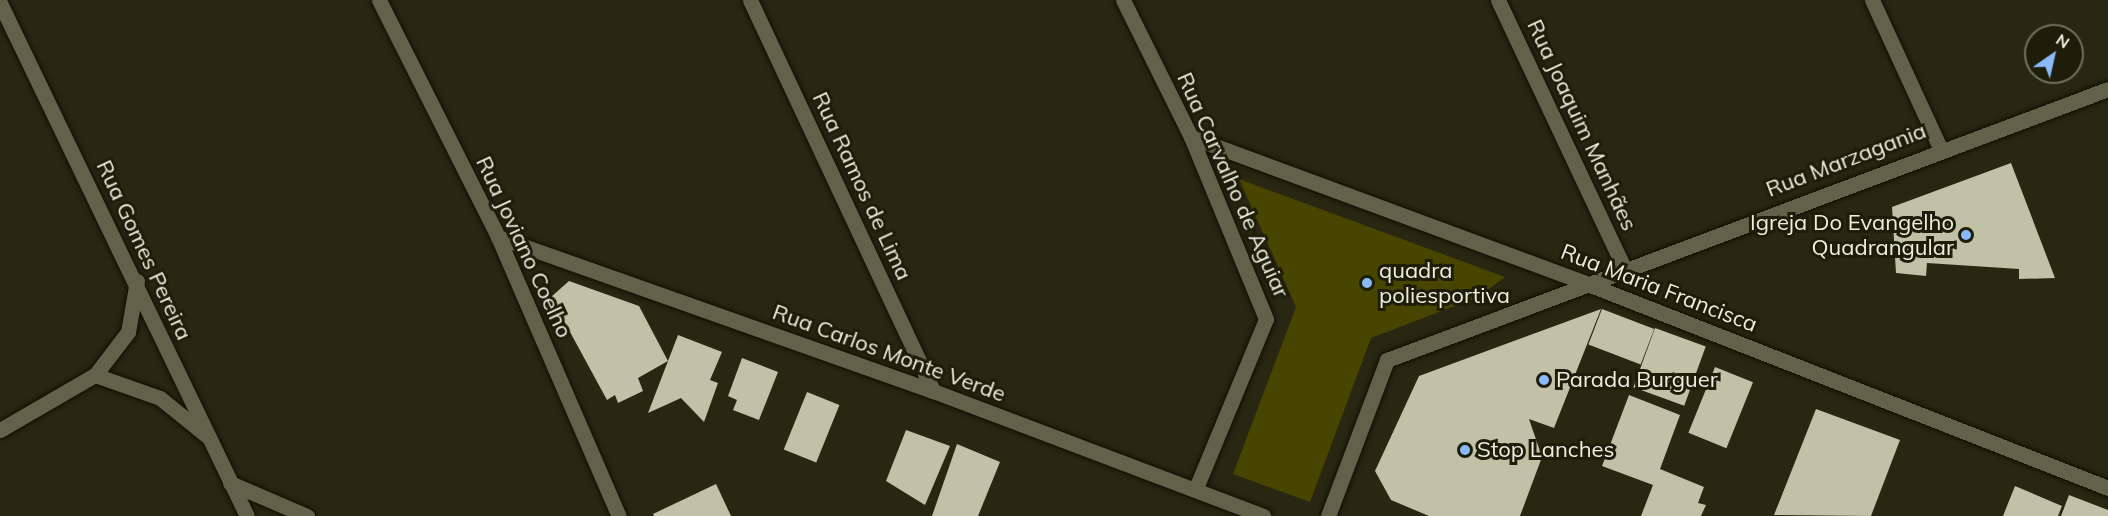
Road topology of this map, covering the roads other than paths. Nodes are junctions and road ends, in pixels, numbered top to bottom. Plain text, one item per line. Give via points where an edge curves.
1 (379, 0) edge
2 (750, 0) edge
3 (1123, 0) edge
4 (1498, 0) edge
5 (1872, 0) edge
6 (0, 3) edge
7 (2108, 89) edge
8 (1191, 137) junction
9 (1940, 148) junction
10 (498, 237) junction
11 (1624, 270) junction
12 (137, 281) junction
13 (1585, 283) junction
14 (95, 375) junction
15 (933, 391) junction
16 (0, 430) edge
17 (207, 436) junction
18 (230, 483) junction
19 (2108, 488) edge
20 (1195, 490) junction
21 (247, 516) edge
22 (307, 516) edge
23 (618, 516) edge
24 (1263, 516) edge
25 (1328, 516) edge

1 - 10 street, Rua Joviano Coelho
2 - 15 street, Rua Ramos de Lima
3 - 8 street, Rua Carvalho de Aguiar
4 - 11 street, Rua Joaquim Manhães
5 - 9 street
6 - 12 street, Rua Gomes Pereira
7 - 9 street, Rua Marzagania
8 - 13 street, Rua Maria Francisca
8 - 20 street, Rua Carvalho de Aguiar via 1266,319
9 - 11 street, Rua Marzagania
10 - 15 street, Rua Carlos Monte Verde
10 - 23 street, Rua Joviano Coelho
11 - 13 street, Rua Marzagania
12 - 14 street via 128,332
12 - 17 street, Rua Gomes Pereira
13 - 19 street, Rua Maria Francisca
13 - 25 street, Rua Marzagania via 1387,360
14 - 16 street
14 - 17 street via 160,398
15 - 20 street, Rua Carlos Monte Verde
17 - 18 street, Rua Gomes Pereira
18 - 21 street, Rua Gomes Pereira
18 - 22 street
20 - 24 street, Rua Carlos Monte Verde

